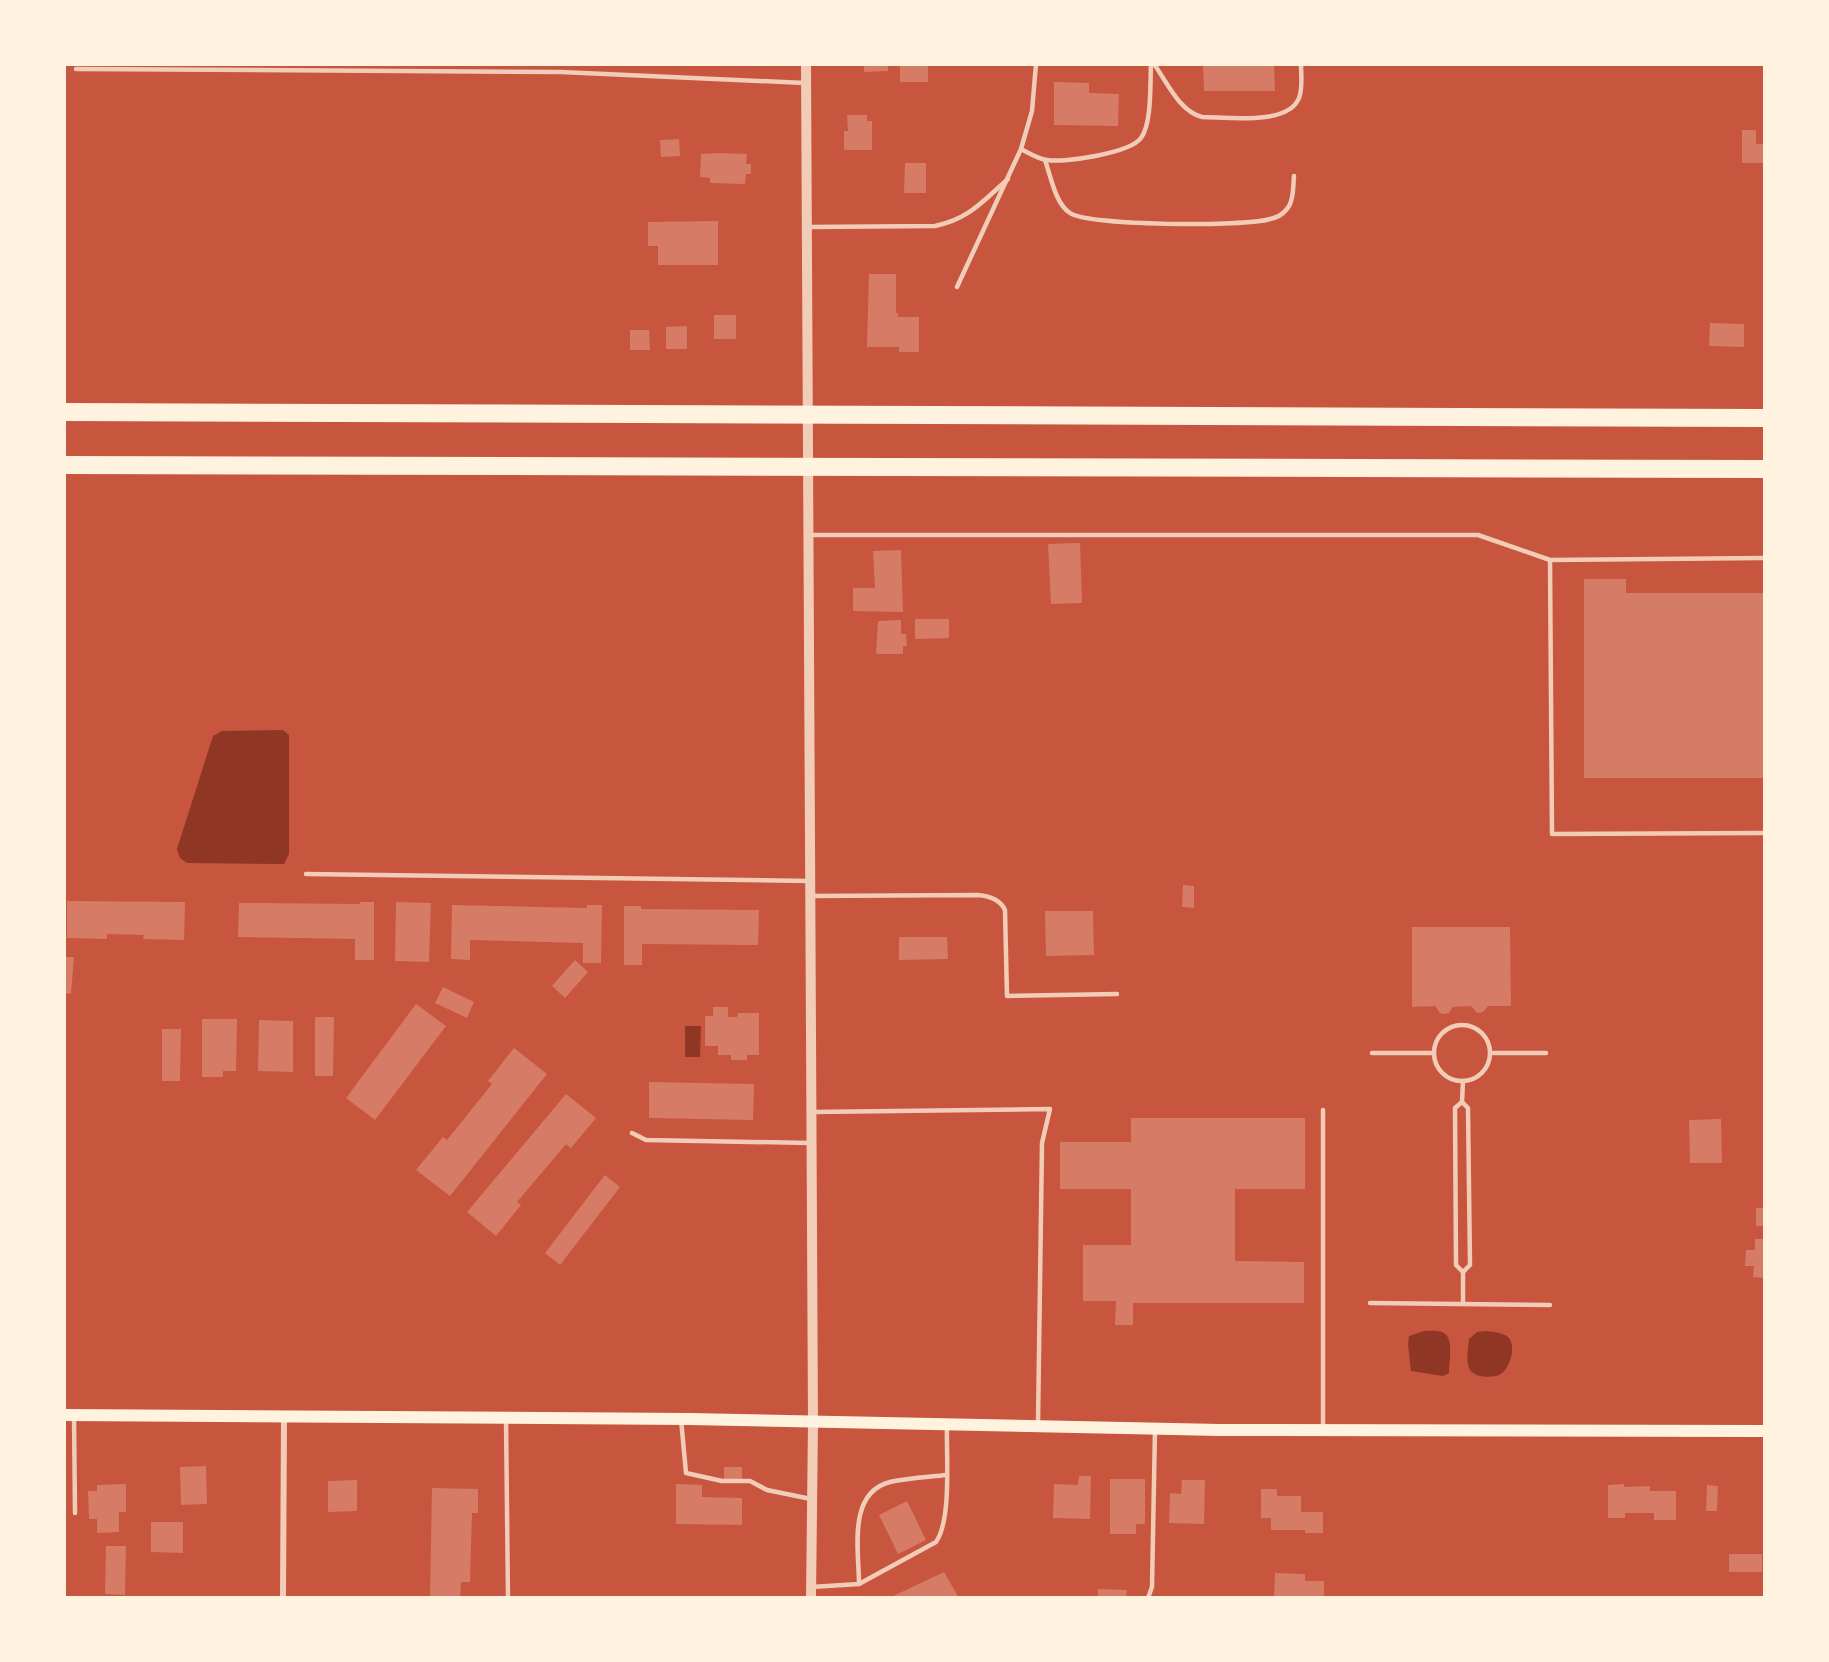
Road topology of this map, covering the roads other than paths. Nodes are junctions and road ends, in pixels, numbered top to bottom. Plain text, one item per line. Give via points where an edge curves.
1 (806, 64) edge
2 (1036, 64) edge
3 (1152, 64) edge
4 (1301, 64) edge
5 (76, 69) dead end
6 (806, 83) junction
7 (1021, 149) junction
8 (1045, 160) junction
9 (1294, 176) dead end
10 (1010, 177) junction
11 (807, 227) junction
12 (957, 287) dead end
13 (64, 412) edge
14 (1764, 418) edge
15 (64, 465) edge
16 (1764, 469) edge
17 (808, 535) junction
18 (1764, 558) edge
19 (1550, 560) junction
20 (1764, 833) edge
21 (306, 874) dead end
22 (810, 881) junction
23 (810, 896) junction
24 (1117, 994) dead end
25 (1372, 1053) dead end
26 (1434, 1053) junction
27 (1491, 1053) junction
28 (1546, 1053) dead end
29 (1463, 1081) junction
30 (1462, 1102) junction
31 (1323, 1110) dead end
32 (811, 1112) junction
33 (632, 1133) dead end
34 (812, 1143) junction
35 (1463, 1272) junction
36 (1463, 1303) junction
37 (1370, 1304) dead end
38 (1550, 1305) dead end
39 (69, 1415) edge
40 (284, 1418) junction
41 (506, 1419) junction
42 (681, 1419) junction
43 (813, 1423) junction
44 (947, 1425) junction
45 (1038, 1427) junction
46 (1155, 1429) junction
47 (1323, 1430) junction
48 (1764, 1431) edge
49 (946, 1475) junction
50 (812, 1499) junction
51 (75, 1513) dead end
52 (859, 1584) junction
53 (812, 1592) edge
54 (283, 1598) edge
55 (508, 1598) edge
56 (1148, 1598) edge

1 - 6 street
2 - 7 lane via 1032,111
3 - 4 lane via 1193,114 1269,117 1284,113 1299,100
3 - 8 lane via 1149,110 1140,139 1111,152 1062,161
5 - 6 lane via 570,73
6 - 11 street
7 - 8 lane
7 - 10 lane
8 - 9 lane via 1063,207 1071,214 1093,220 1174,224 1269,219 1286,210
10 - 11 lane via 970,213 953,222 935,226
10 - 12 lane
11 - 17 street
13 - 14 highway
15 - 16 highway
17 - 19 lane via 1478,535
17 - 22 street
18 - 19 lane
19 - 20 lane via 1552,834
21 - 22 lane
22 - 23 street
23 - 24 lane via 989,896 1002,903 1005,910 1007,996
23 - 32 street
25 - 26 lane
26 - 27 lane via 1439,1036 1462,1024 1485,1036
26 - 29 lane via 1445,1076
27 - 28 lane
27 - 29 lane via 1485,1070
29 - 30 lane
30 - 35 lane via 1468,1108 1470,1243 1470,1265
30 - 35 lane via 1455,1108 1455,1120 1456,1265
31 - 47 lane
32 - 34 street
32 - 45 lane via 1050,1109 1042,1143
33 - 34 lane via 646,1140
34 - 43 street
35 - 36 lane
36 - 37 lane
36 - 38 lane
39 - 40 main road
39 - 51 lane
40 - 41 main road
40 - 54 street
41 - 42 main road
41 - 55 lane
42 - 43 main road
42 - 50 lane via 686,1473 722,1481 750,1481 766,1490
43 - 44 main road
43 - 50 street
44 - 45 main road
44 - 49 lane
45 - 46 main road
46 - 47 main road
46 - 56 lane via 1152,1587
47 - 48 main road
49 - 52 lane via 945,1518 936,1542
49 - 52 lane via 891,1482 868,1496 858,1518
50 - 53 street
52 - 53 lane

